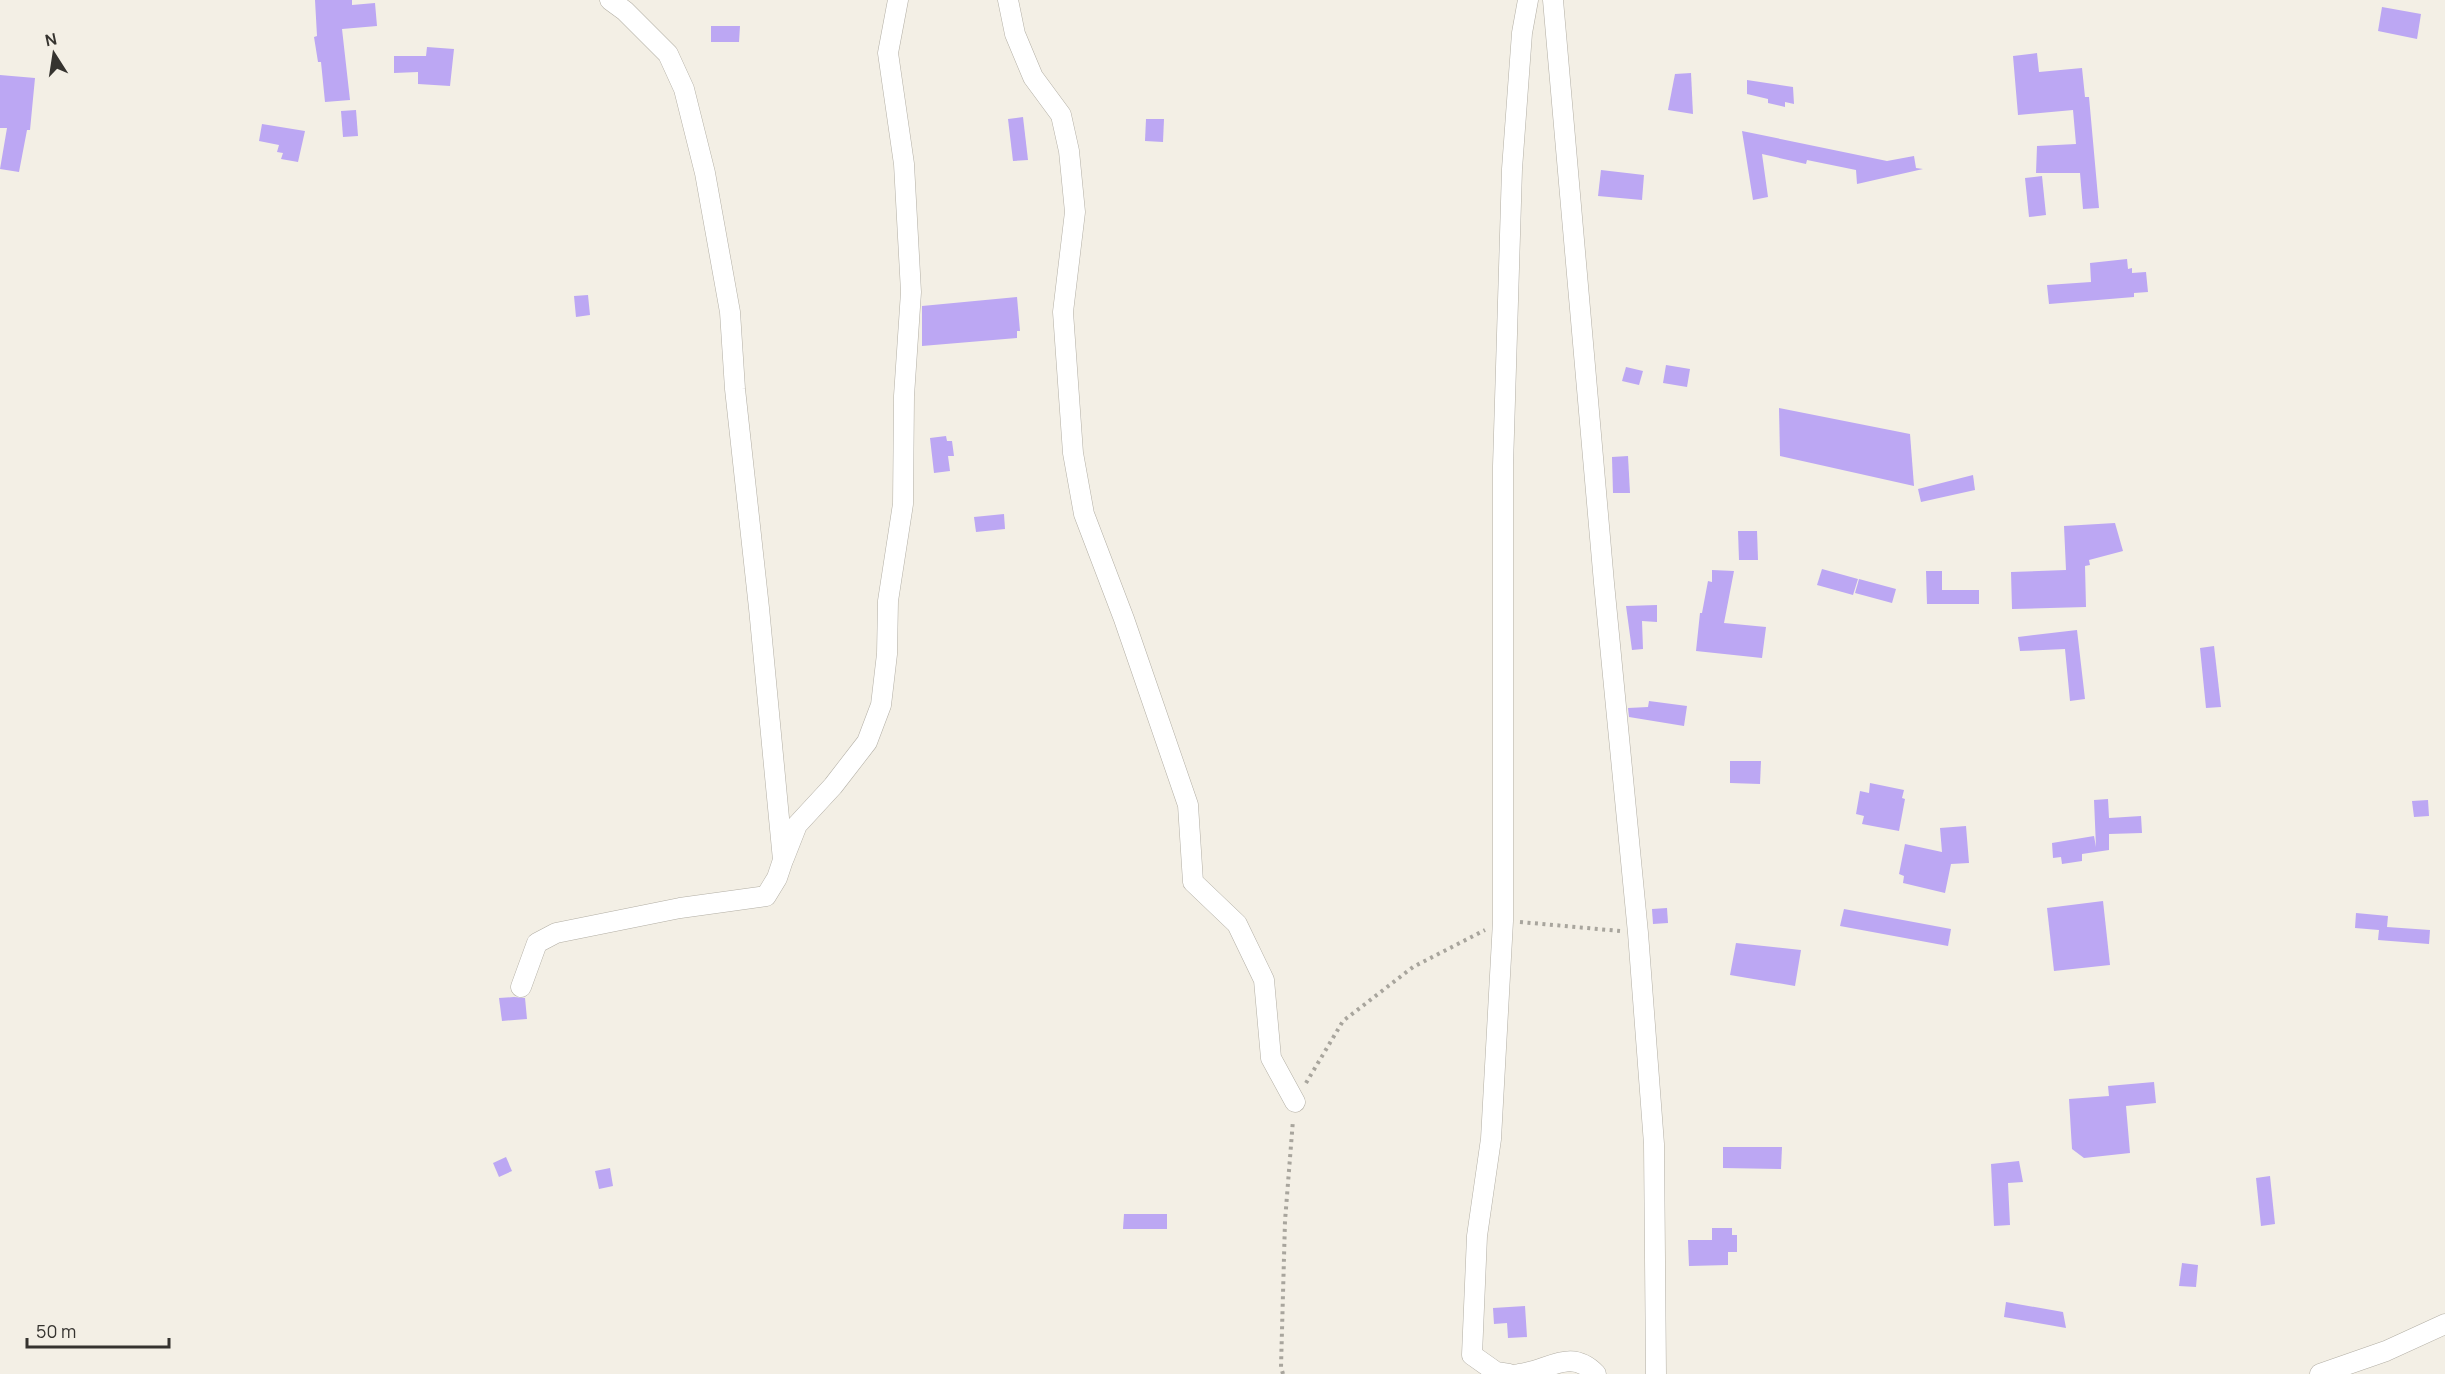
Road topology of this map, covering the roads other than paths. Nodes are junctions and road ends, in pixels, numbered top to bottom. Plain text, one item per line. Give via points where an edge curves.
1 (610, 0) edge
2 (898, 0) edge
3 (1008, 0) edge
4 (1528, 0) edge
5 (1553, 0) edge
6 (783, 860) junction
7 (521, 987) dead end
8 (1295, 1102) road end
9 (2445, 1324) edge
10 (1509, 1374) edge
11 (1519, 1374) edge
12 (1596, 1374) edge
13 (1656, 1374) edge
14 (2320, 1374) edge

1 - 6 street via 668,54 684,89 705,173 730,312
2 - 6 street via 888,53 904,164 911,292 904,396 903,504 888,601 881,705 867,742 797,825
3 - 8 street via 1015,34 1033,77 1061,115 1069,151 1075,212 1063,312 1073,453 1084,514 1188,806 1193,882 1237,924 1264,980 1271,1058
4 - 10 street via 1512,169 1503,454 1503,921 1491,1139 1477,1236 1472,1355 1496,1372
5 - 13 street via 1654,1144
6 - 7 street via 766,896 669,910 556,933 537,943
9 - 14 street via 2386,1351
11 - 12 street via 1573,1359

